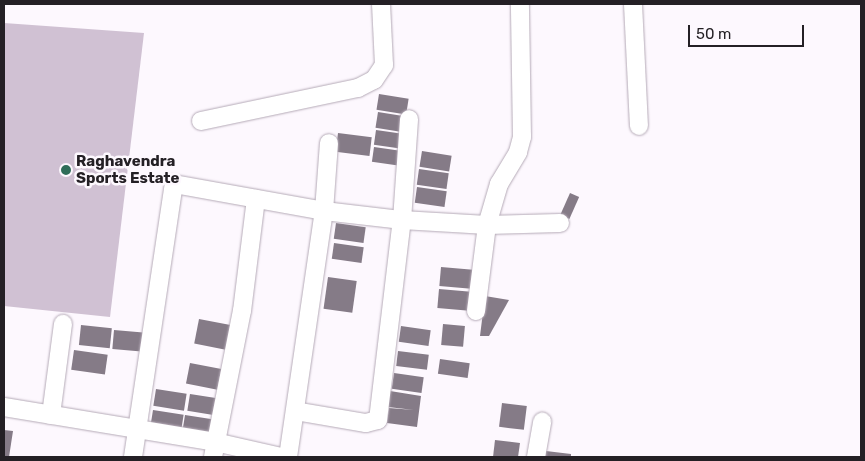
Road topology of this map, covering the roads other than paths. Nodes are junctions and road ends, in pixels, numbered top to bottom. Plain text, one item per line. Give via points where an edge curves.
1 (382, 4) edge
2 (520, 4) edge
3 (633, 4) edge
4 (409, 119) dead end
5 (201, 121) dead end
6 (639, 126) dead end
7 (329, 143) dead end
8 (256, 199) junction
9 (324, 211) junction
10 (402, 220) junction
11 (560, 223) dead end
12 (487, 225) junction
13 (476, 311) dead end
14 (64, 324) dead end
15 (4, 407) edge
16 (295, 411) junction
17 (51, 415) junction
18 (542, 422) dead end
19 (137, 430) junction
20 (214, 449) edge
21 (133, 457) edge
22 (281, 457) edge
23 (288, 457) edge
24 (536, 457) edge

1 - 5 street via 384,65 374,80 358,88
2 - 12 street via 522,137 518,152 498,184
3 - 6 street
4 - 10 street
7 - 9 street
8 - 9 street
8 - 19 street via 174,184
8 - 20 street via 242,311
9 - 10 street
9 - 16 street
10 - 12 street
10 - 16 street via 378,420 366,423
11 - 12 street
12 - 13 street
14 - 17 street
15 - 17 street
16 - 23 street
17 - 19 street
18 - 24 street
19 - 20 street
19 - 21 street
20 - 22 street

